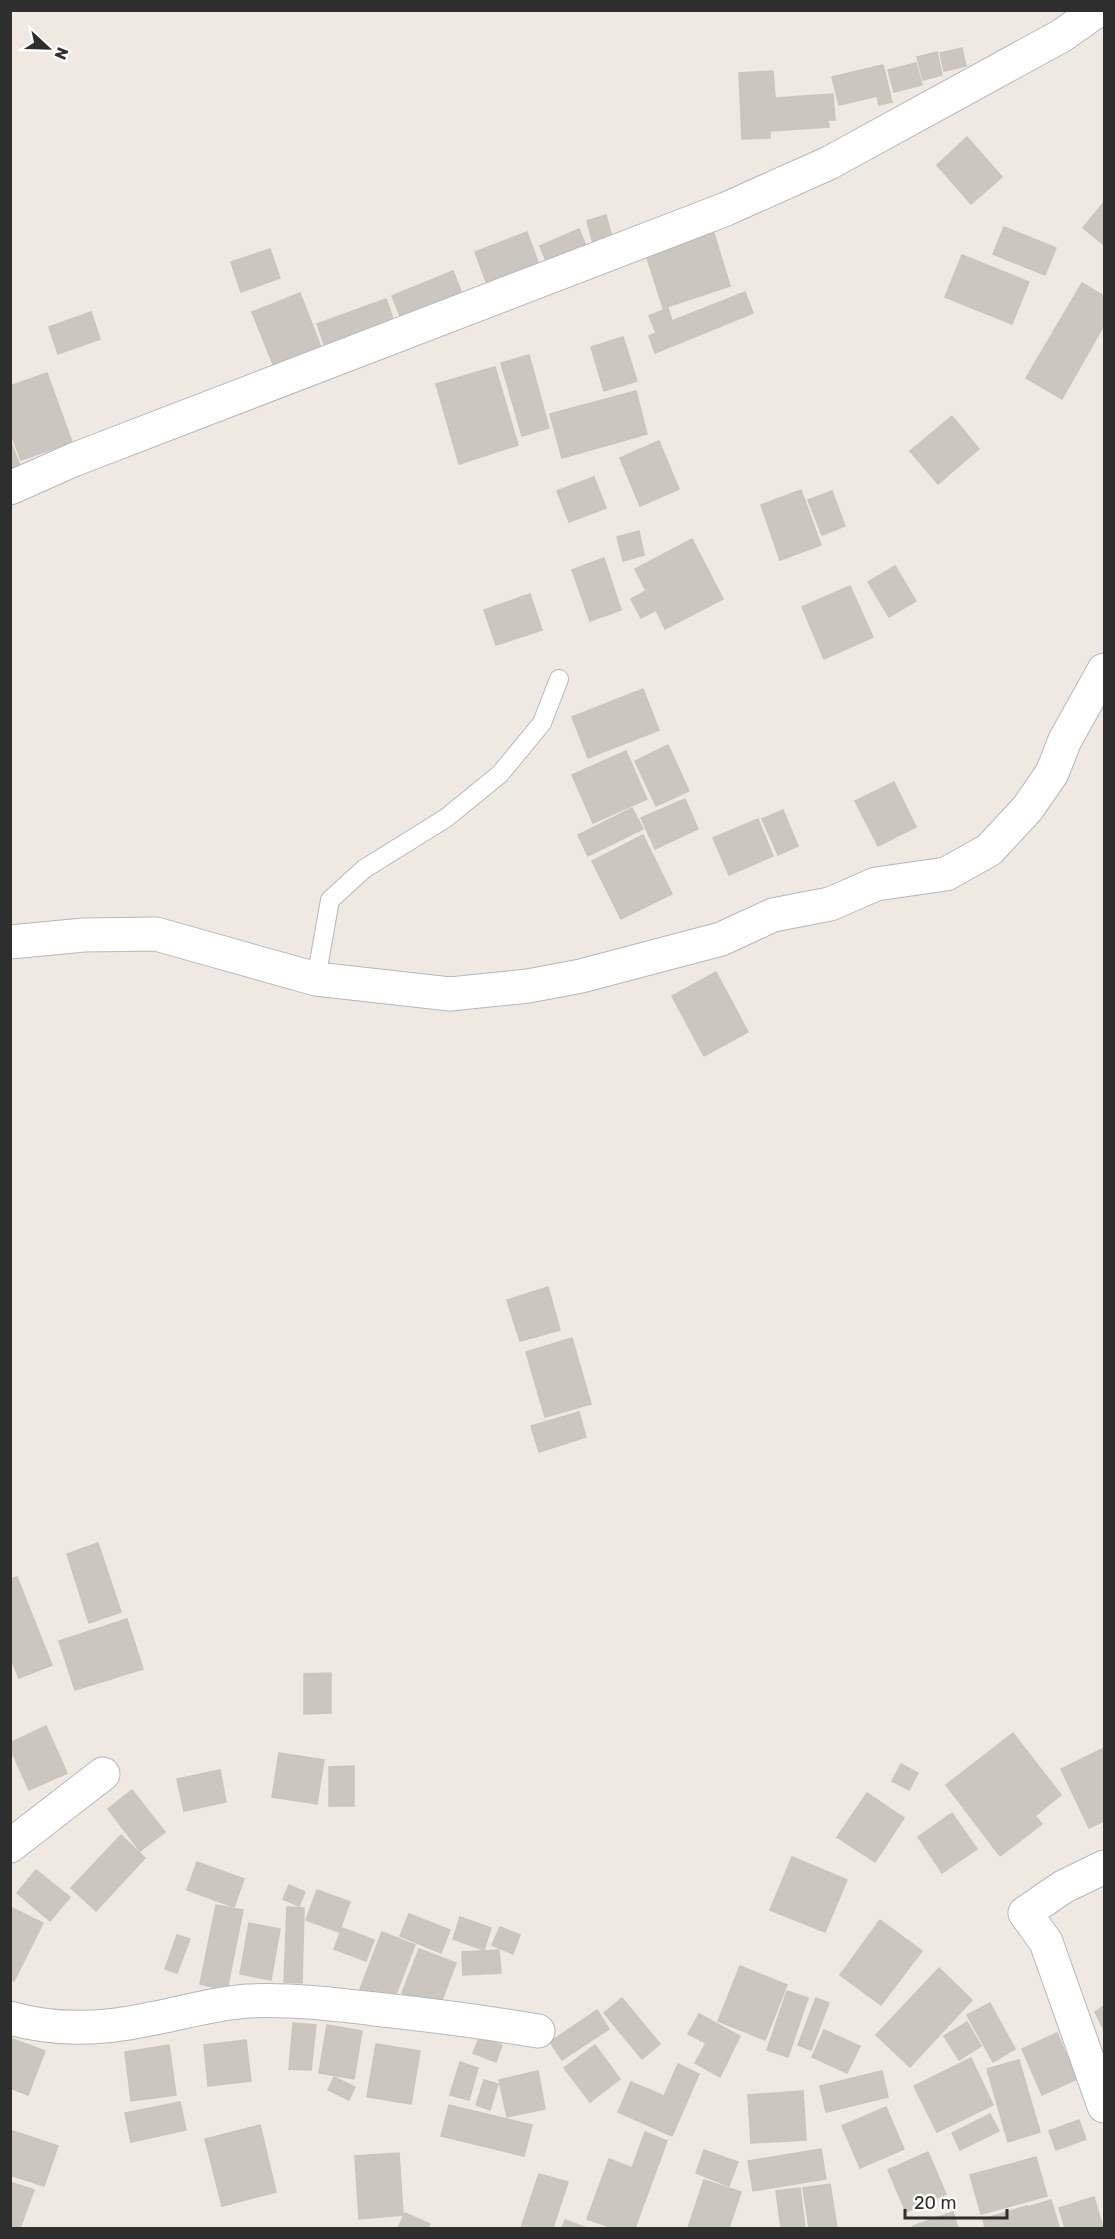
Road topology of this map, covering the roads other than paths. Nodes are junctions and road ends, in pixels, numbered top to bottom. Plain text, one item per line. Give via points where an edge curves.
1 (1098, 10) edge
2 (10, 488) edge
3 (1104, 670) edge
4 (560, 679) dead end
5 (10, 942) edge
6 (316, 979) junction
7 (103, 1774) dead end
8 (10, 1846) edge
9 (1104, 1867) edge
10 (10, 2018) edge
11 (538, 2031) dead end
12 (1104, 2106) edge

1 - 2 street via 1061,36 896,127 778,186 73,460
3 - 6 street via 1065,740 1052,773 1028,808 989,850 946,874 876,884 830,904 773,915 721,939 528,986 450,994
4 - 6 lane via 542,723 500,774 446,818 364,869 330,900
5 - 6 street via 84,934 156,934
7 - 8 street
9 - 12 street via 1025,1912 1046,1942
10 - 11 street via 89,2028 247,2001 308,2001

